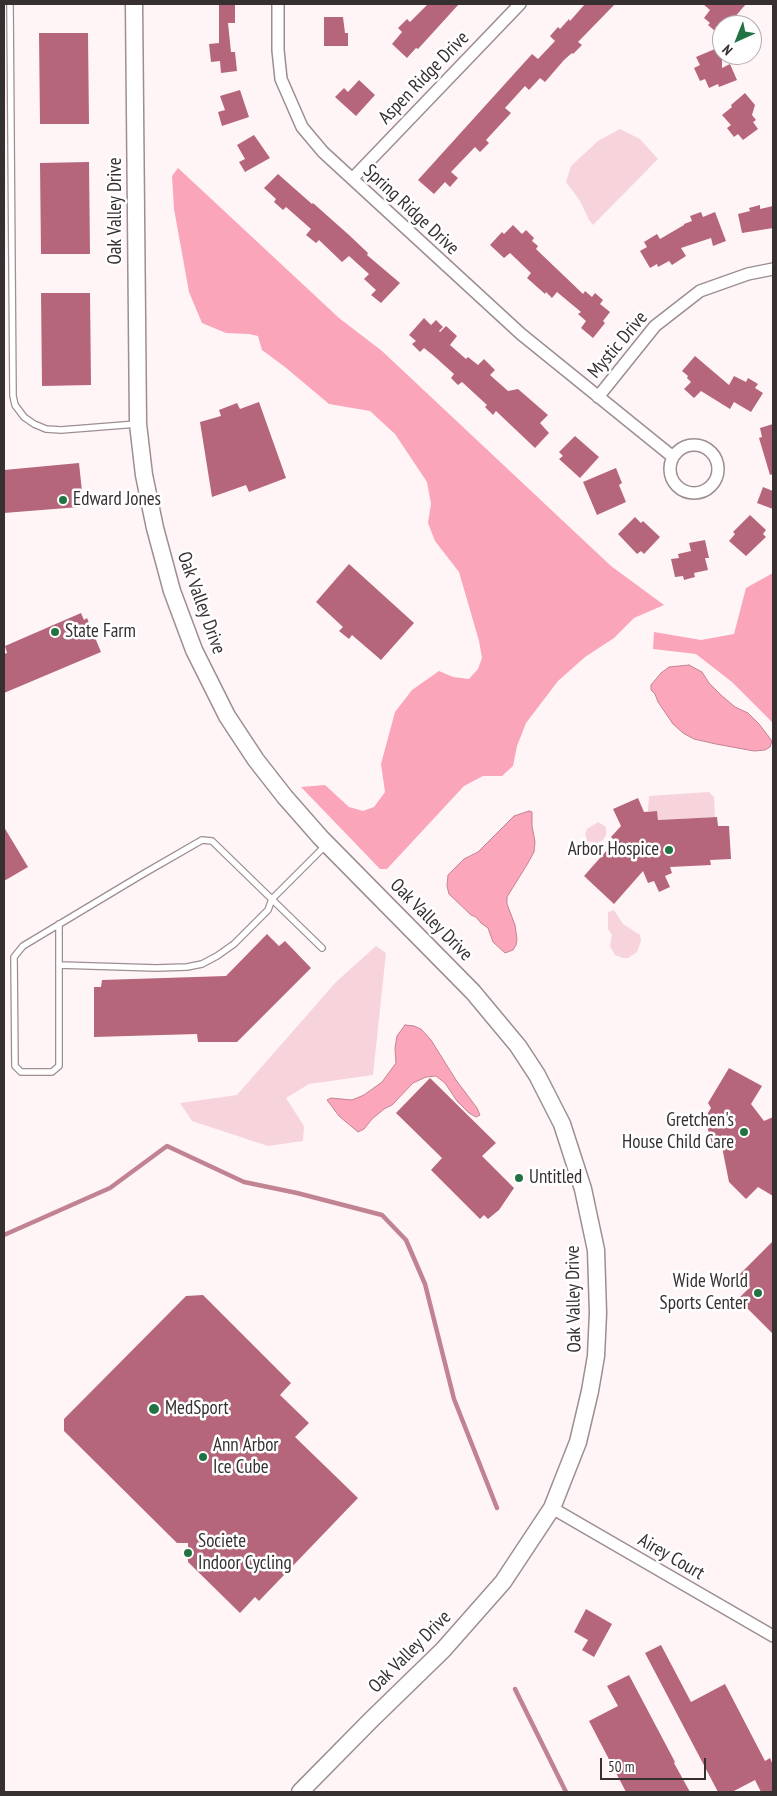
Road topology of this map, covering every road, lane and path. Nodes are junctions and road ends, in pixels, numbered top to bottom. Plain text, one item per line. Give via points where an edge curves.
1 (10, 4) edge
2 (134, 4) edge
3 (278, 4) edge
4 (520, 4) edge
5 (352, 178) junction
6 (773, 269) edge
7 (598, 397) junction
8 (138, 424) junction
9 (673, 457) junction
10 (327, 844) junction
11 (272, 899) junction
12 (59, 924) junction
13 (322, 948) dead end
14 (58, 965) junction
15 (552, 1508) junction
16 (773, 1636) edge
17 (300, 1792) edge

1 - 8 lane via 15,405 34,424 46,429
2 - 8 street, Oak Valley Drive
3 - 5 street, Spring Ridge Drive via 281,79 292,106 302,128
4 - 5 street, Aspen Ridge Drive
5 - 7 street, Spring Ridge Drive via 521,334
6 - 7 street, Mystic Drive via 700,291 654,326
7 - 9 street, Spring Ridge Drive
8 - 10 street, Oak Valley Drive via 155,528 172,591 194,650 228,716 256,760
9 - 9 street via 670,469 673,482 681,490 692,494 704,492 718,476 718,463 712,453 702,447 689,446
10 - 11 lane
10 - 15 street, Oak Valley Drive via 473,992 507,1032 536,1075 562,1124 596,1250 598,1313 596,1356 578,1442
11 - 12 lane via 212,841 202,840
11 - 13 lane
11 - 14 lane via 268,910 234,944 202,964 156,968
12 - 14 lane
12 - 14 lane via 23,946 14,958 15,1066 21,1072 52,1072 59,1066
15 - 16 street, Airey Court
15 - 17 street, Oak Valley Drive via 503,1582 449,1644

